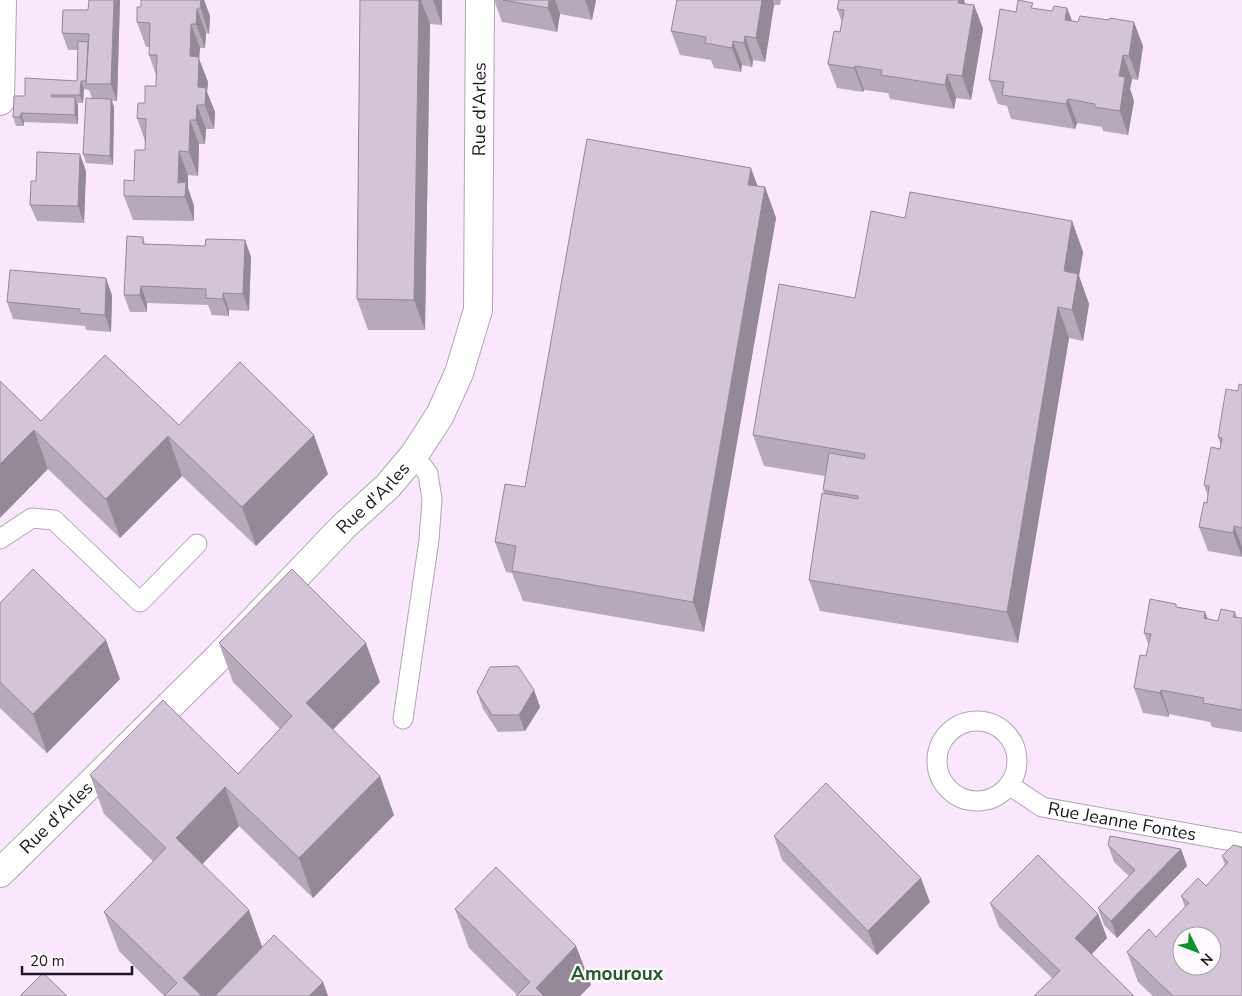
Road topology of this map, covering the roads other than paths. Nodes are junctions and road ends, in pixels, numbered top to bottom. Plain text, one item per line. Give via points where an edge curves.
1 (2, 0) edge
2 (480, 0) edge
3 (0, 101) edge
4 (414, 455) junction
5 (0, 539) edge
6 (197, 544) dead end
7 (403, 719) dead end
8 (1009, 785) junction
9 (1242, 844) edge
10 (1, 871) edge

1 - 3 street
2 - 4 street, Rue d'Arles via 478,310 460,373 440,415
4 - 7 lane via 428,474 432,499
4 - 10 street, Rue d'Arles via 388,486 344,526 218,658
5 - 6 lane via 32,518 54,520 140,602
8 - 8 lane via 1017,759 1014,745 995,725 982,721 968,722 955,727 945,737 937,763 947,788 972,801 999,795
8 - 9 lane, Rue Jeanne Fontes via 1042,807

